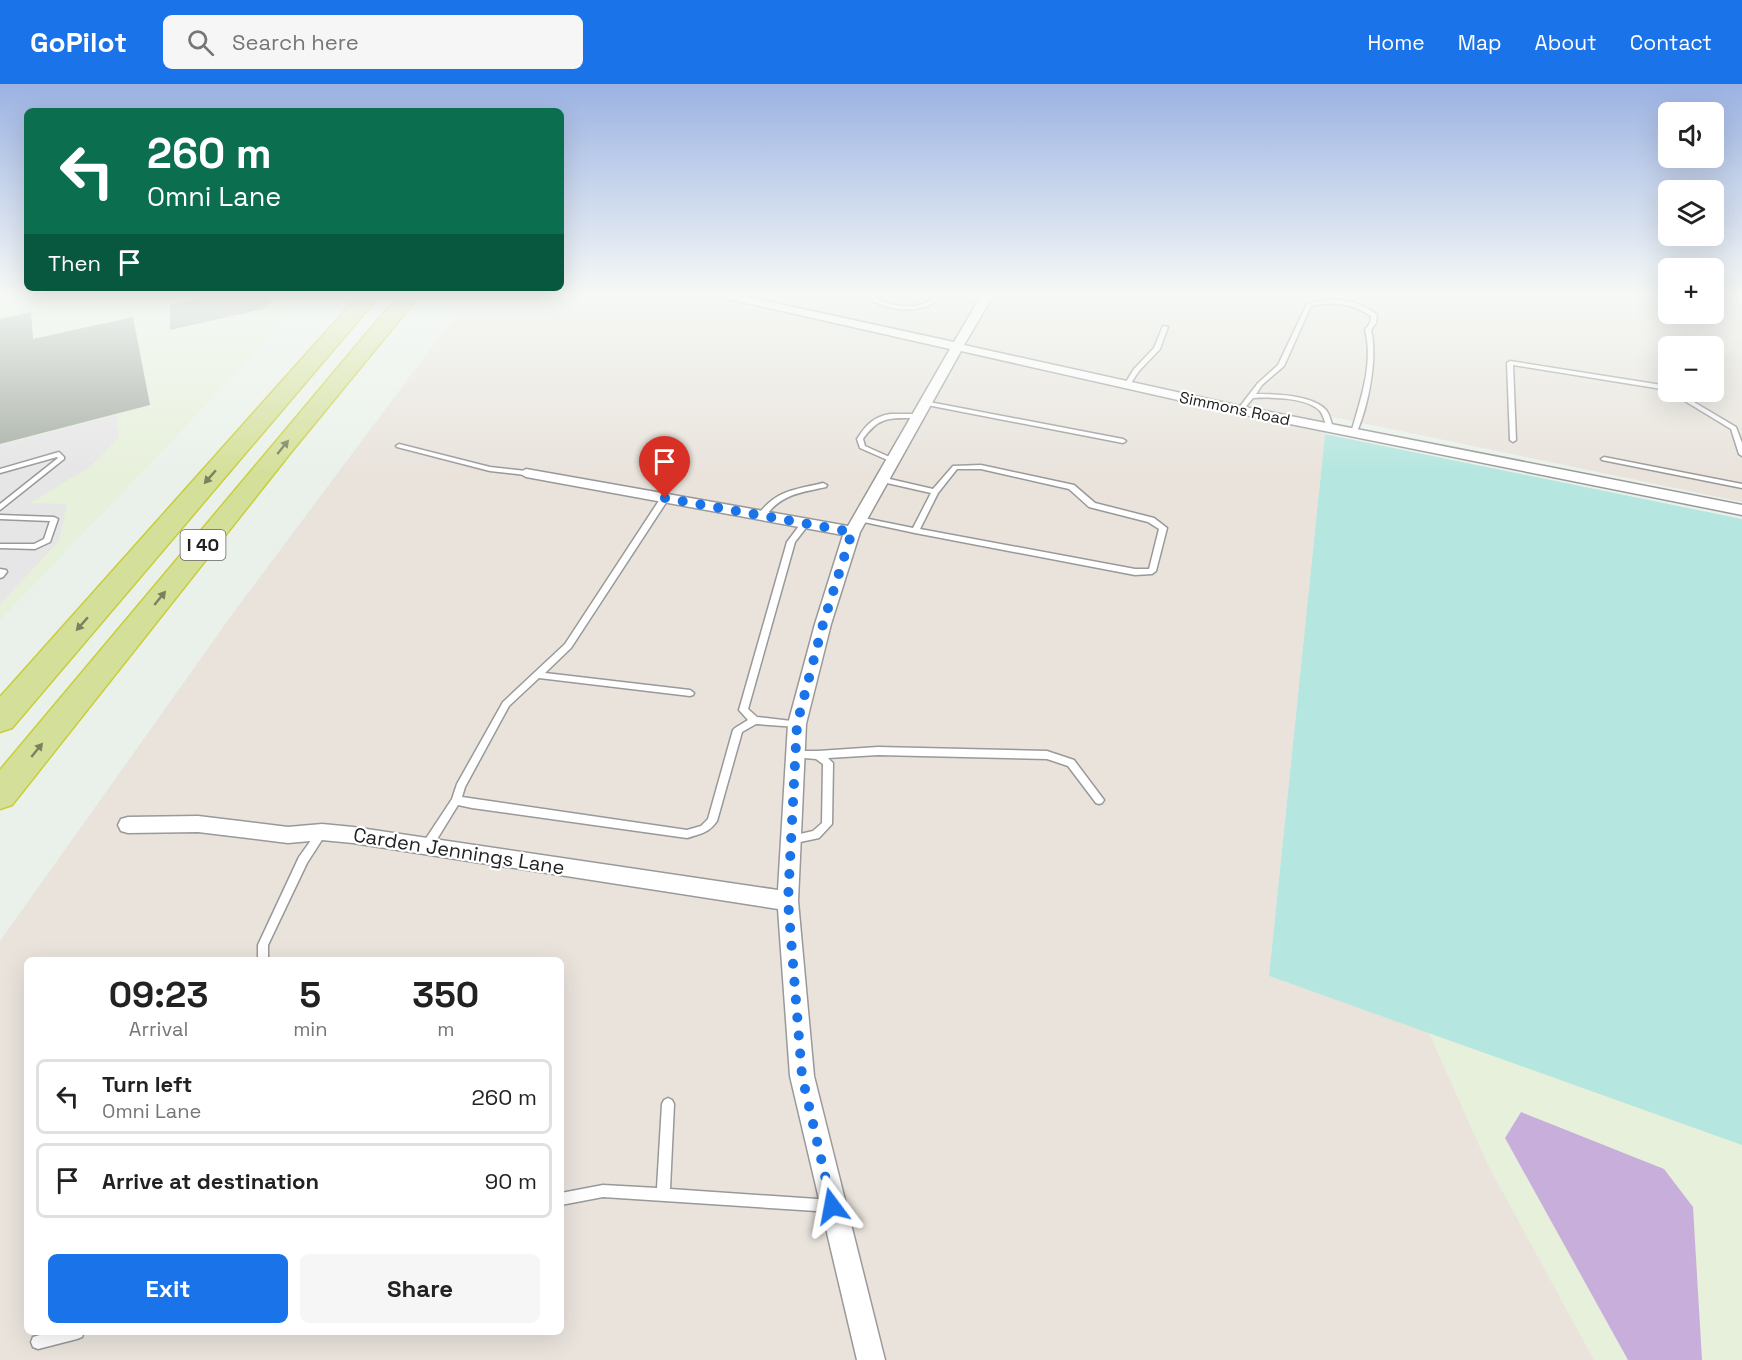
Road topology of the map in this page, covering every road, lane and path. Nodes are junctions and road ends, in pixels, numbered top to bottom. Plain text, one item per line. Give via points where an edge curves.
1 (316, 356) edge
2 (359, 356) edge
3 (953, 356) edge
4 (992, 356) edge
5 (1150, 356) edge
6 (1286, 356) edge
7 (1370, 356) edge
8 (1127, 385) junction
9 (1658, 386) edge
10 (1251, 396) junction
11 (1690, 402) edge
12 (920, 410) junction
13 (1240, 410) junction
14 (1330, 428) junction
15 (1354, 433) junction
16 (1513, 440) dead end
17 (1123, 441) dead end
18 (399, 446) dead end
19 (1742, 453) edge
20 (1604, 459) dead end
21 (892, 460) junction
22 (0, 471) edge
23 (526, 473) joint
24 (881, 479) junction
25 (823, 485) dead end
26 (1742, 486) edge
27 (935, 492) junction
28 (665, 498) junction
29 (0, 508) edge
30 (1742, 510) edge
31 (761, 516) junction
32 (0, 517) edge
33 (806, 524) junction
34 (855, 526) junction
35 (915, 531) junction
36 (0, 546) edge
37 (537, 675) junction
38 (690, 693) dead end
39 (0, 719) edge
40 (755, 720) junction
41 (797, 724) junction
42 (795, 754) junction
43 (818, 755) junction
44 (0, 795) edge
45 (456, 800) junction
46 (1098, 800) dead end
47 (128, 825) dead end
48 (322, 832) junction
49 (791, 840) junction
50 (427, 846) junction
51 (788, 901) junction
52 (263, 957) edge
53 (668, 1104) dead end
54 (663, 1196) junction
55 (564, 1198) edge
56 (832, 1206) junction
57 (65, 1335) edge
58 (38, 1342) dead end
59 (871, 1360) edge

1 -> 39 highway, I 40
44 -> 2 highway, I 40
3 - 12 street
4 - 8 street, Simmons Road
5 - 8 lane
6 - 10 lane via 1281,366
7 - 15 lane
8 - 13 street, Simmons Road
9 - 16 lane via 1510,363
10 - 13 lane
10 - 14 lane via 1270,395 1310,403 1323,411
11 - 19 lane via 1734,428
12 - 17 lane
12 - 21 street
12 - 21 lane via 877,418 860,439 862,447
13 - 14 street, Simmons Road
14 - 15 street, Simmons Road
15 - 30 street, Simmons Road
18 - 23 lane via 490,469
20 - 26 lane
21 - 24 street
22 - 29 lane via 59,454 62,458
23 - 28 street
24 - 27 lane
24 - 34 street
25 - 31 lane via 779,496
27 - 35 lane
27 - 35 lane via 955,467 981,467 1071,487 1092,505 1151,520 1163,528 1152,571 1135,572
28 - 31 street
28 - 37 lane via 568,646
31 - 33 street
32 - 36 lane via 54,519 47,540 35,547
33 - 34 street
33 - 40 lane via 791,542 743,710
34 - 35 lane
34 - 41 street via 823,624
37 - 38 lane
37 - 45 lane via 506,704
40 - 41 lane
40 - 45 lane via 738,730 712,821 704,829 687,834
41 - 42 street
42 - 43 lane
42 - 49 street
43 - 46 lane via 878,751 1047,755 1071,763
43 - 49 lane via 828,763 827,824 816,835
45 - 50 lane
47 - 48 street, Carden Jennings Lane via 198,824 288,835
48 - 50 street, Carden Jennings Lane
48 - 52 lane via 303,860 263,945
49 - 51 street
50 - 51 street, Carden Jennings Lane
51 - 56 street via 802,1076
53 - 54 lane
54 - 55 lane via 603,1191
54 - 56 lane
56 - 59 street
57 - 58 lane

